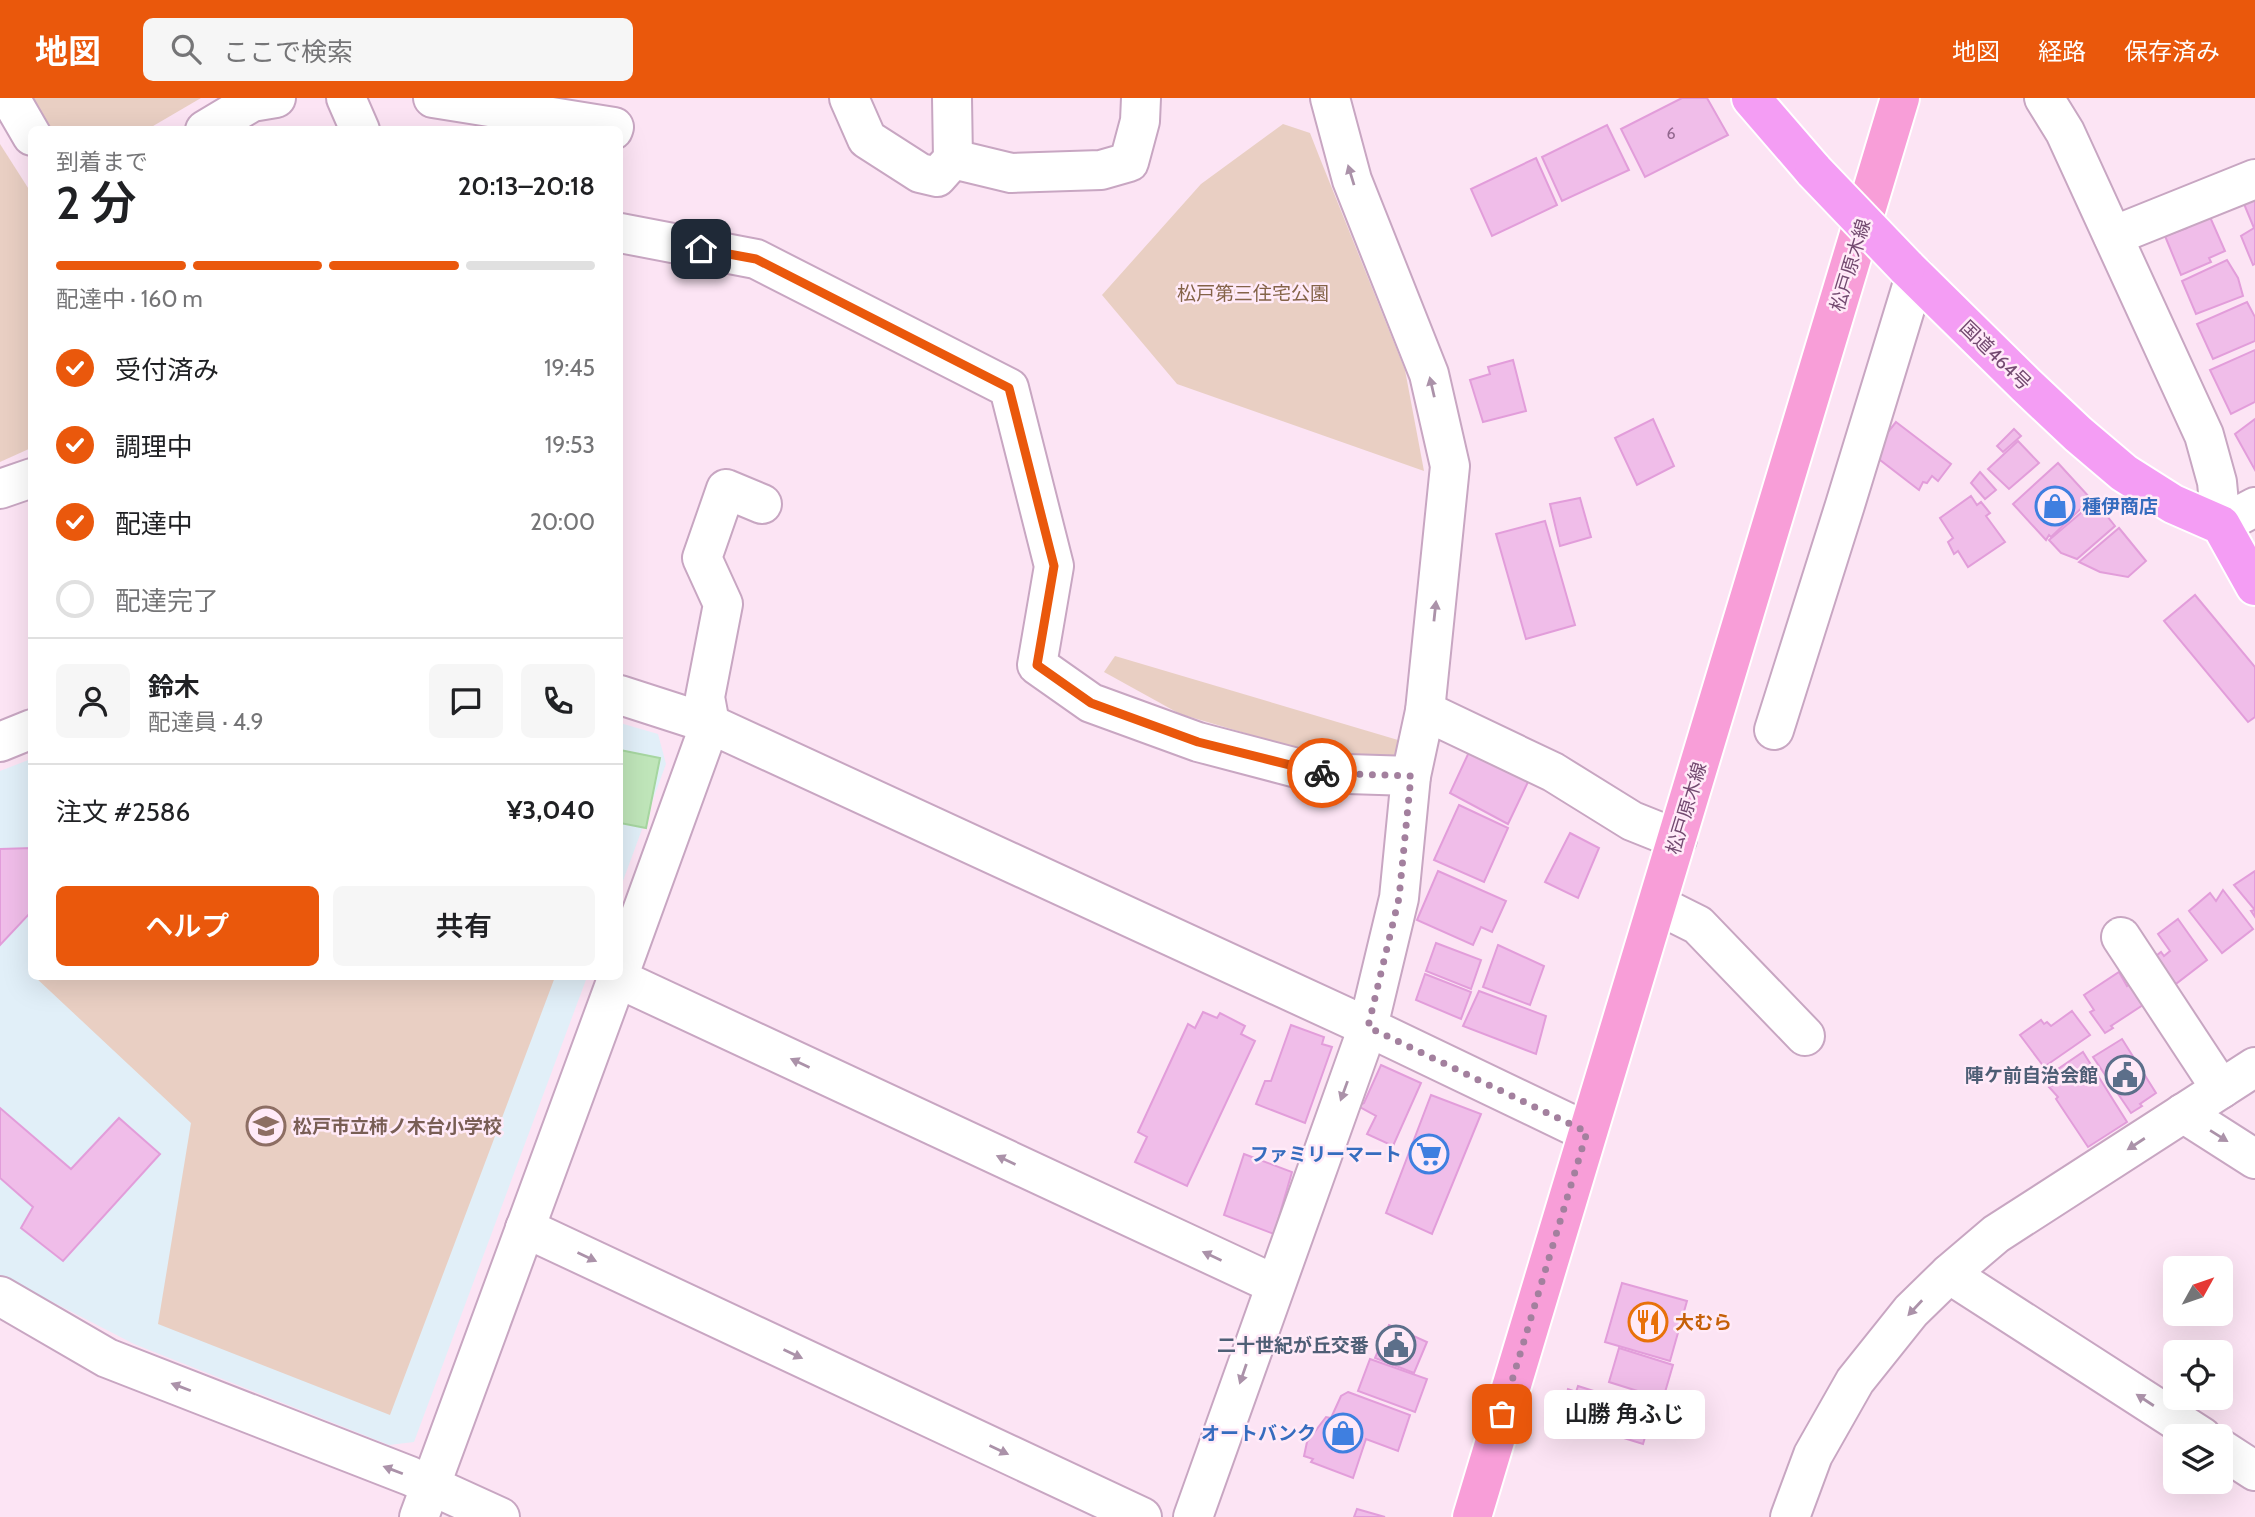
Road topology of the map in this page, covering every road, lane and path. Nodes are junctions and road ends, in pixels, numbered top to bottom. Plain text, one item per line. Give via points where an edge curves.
1 (10, 98) edge
2 (346, 98) edge
3 (433, 98) edge
4 (849, 98) edge
5 (952, 98) edge
6 (1141, 98) edge
7 (1329, 98) edge
8 (1751, 98) edge
9 (1900, 98) edge
10 (2044, 98) edge
11 (268, 109) edge
12 (212, 126) edge
13 (358, 126) edge
14 (608, 126) edge
15 (28, 129) edge
16 (953, 159) junction
17 (2255, 178) edge
18 (623, 234) edge
19 (2113, 236) junction
20 (1910, 271) junction
21 (28, 479) edge
22 (0, 489) edge
23 (762, 504) dead end
24 (2255, 507) edge
25 (2221, 525) junction
26 (2255, 586) edge
27 (1426, 695) junction
28 (623, 696) edge
29 (710, 724) junction
30 (1774, 730) dead end
31 (28, 731) edge
32 (0, 742) edge
33 (1411, 776) junction
34 (1677, 839) junction
35 (1658, 905) junction
36 (2121, 937) dead end
37 (623, 962) edge
38 (623, 978) edge
39 (617, 980) edge
40 (1368, 1027) junction
41 (1805, 1037) dead end
42 (2255, 1067) edge
43 (2221, 1089) junction
44 (2183, 1113) junction
45 (1587, 1132) junction
46 (2255, 1159) edge
47 (525, 1228) junction
48 (1949, 1274) junction
49 (1274, 1284) junction
50 (0, 1296) edge
51 (2182, 1424) edge
52 (2233, 1457) edge
53 (2255, 1471) edge
54 (425, 1501) edge
55 (500, 1517) edge
56 (1142, 1517) edge
57 (1193, 1517) edge
58 (1472, 1517) edge
59 (1791, 1517) edge

1 - 15 street
2 - 13 street
3 - 14 street
4 - 16 street via 867,139 920,173 937,177
5 - 16 street
6 - 16 street via 1129,162 1101,170 1011,173
27 -> 7 street via 1450,466 1429,374 1352,180
8 - 20 highway, 国道464号, bridge
9 - 34 main road, 松戸原木線
10 - 19 street via 2065,132
11 - 12 street via 252,102
17 - 19 street
18 - 33 street via 756,259 1009,388 1054,566 1037,665 1091,703 1198,742 1316,773
19 - 25 street via 2204,435 2217,482
20 - 25 highway, 国道464号 via 2069,426 2124,473 2173,504
20 - 30 street via 1845,505
21 - 22 street
23 - 29 street via 726,489 702,558 723,604 705,697
24 - 25 street
25 - 26 highway
27 - 33 street
27 - 34 street via 1632,821
28 - 29 street
29 - 37 street
29 - 40 street
31 - 32 street
33 - 40 street via 1399,898
34 - 35 main road, 松戸原木線
35 - 41 street via 1698,925
35 - 45 main road, 松戸原木線
36 - 43 street
49 -> 38 street
39 - 47 street
40 - 45 street
40 -> 49 street
42 - 43 street
43 - 44 street
44 -> 46 street
44 -> 48 street via 1996,1234
45 - 58 main road, 松戸原木線
47 - 54 street
47 -> 56 street
51 -> 48 street
48 -> 59 street via 1911,1311 1855,1381 1813,1455
49 -> 57 street
54 -> 50 street via 107,1358
52 - 53 street
54 - 55 street

